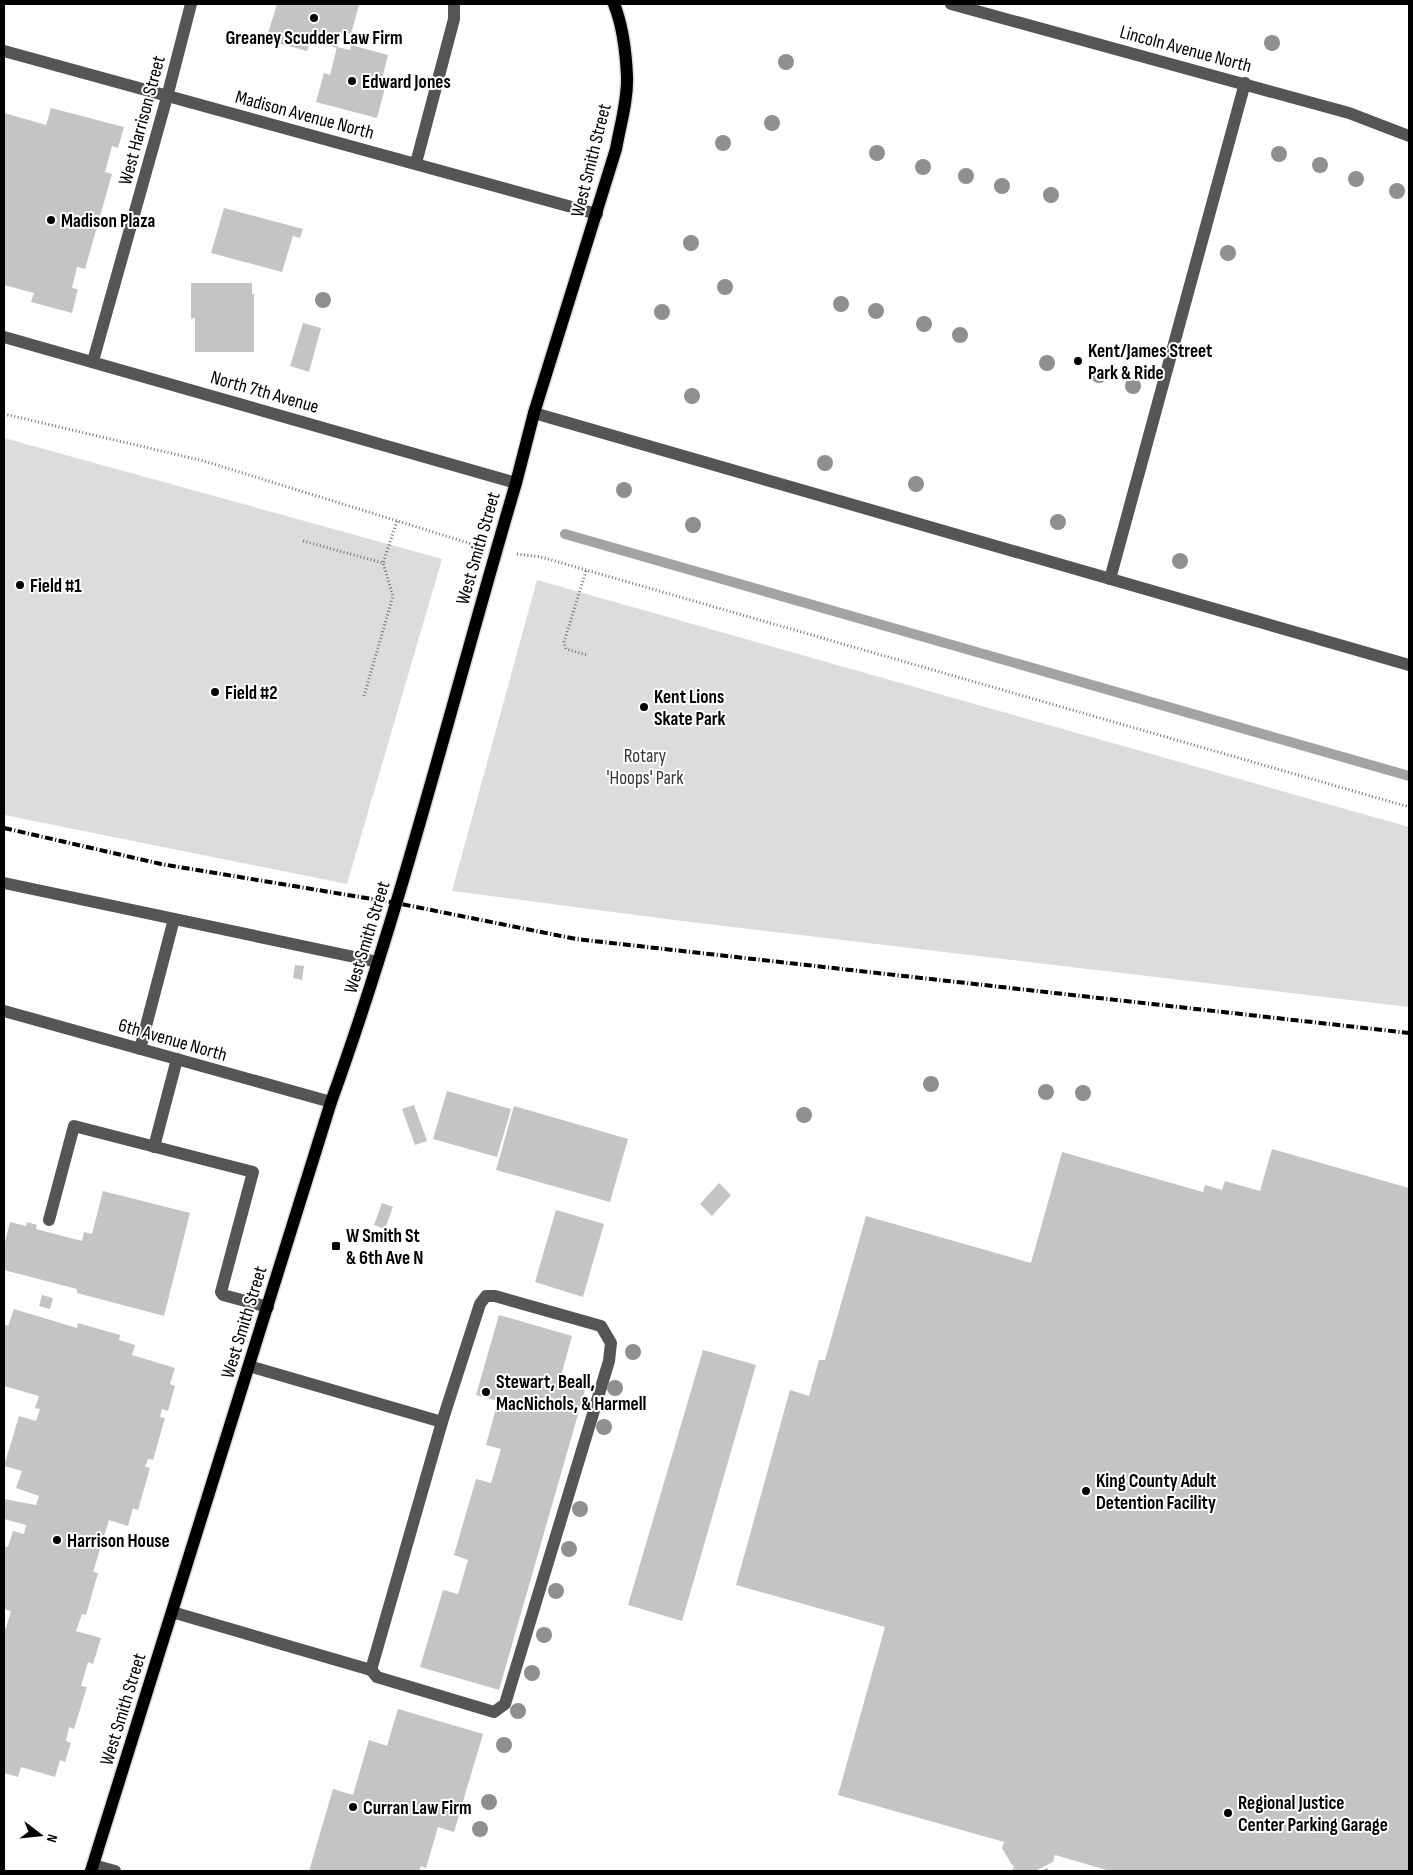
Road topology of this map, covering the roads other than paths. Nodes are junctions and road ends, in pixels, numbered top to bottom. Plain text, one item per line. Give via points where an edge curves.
1 (191, 4) edge
2 (454, 4) edge
3 (614, 4) edge
4 (951, 4) edge
5 (4, 51) edge
6 (1245, 83) junction
7 (168, 97) junction
8 (1409, 136) edge
9 (416, 163) junction
10 (597, 214) junction
11 (4, 337) edge
12 (93, 361) junction
13 (534, 413) junction
14 (516, 483) junction
15 (1110, 579) junction
16 (1409, 665) edge
17 (4, 883) edge
18 (174, 919) junction
19 (378, 962) junction
20 (4, 1014) edge
21 (140, 1049) junction
22 (177, 1059) junction
23 (331, 1102) junction
24 (154, 1146) junction
25 (49, 1220) dead end
26 (268, 1307) junction
27 (249, 1366) junction
28 (442, 1422) junction
29 (172, 1612) junction
30 (371, 1670) junction
31 (92, 1868) edge
32 (115, 1871) edge

1 - 7 street, West Harrison Street
2 - 9 street via 454,19
3 - 10 main road, West Smith Street via 619,16 627,77 616,149
4 - 6 street, Lincoln Avenue North
5 - 7 street, Madison Avenue North
6 - 8 street, Lincoln Avenue North via 1349,113
6 - 15 street
7 - 9 street, Madison Avenue North
7 - 12 street, West Harrison Street
9 - 10 street, Madison Avenue North
10 - 13 main road, West Smith Street
11 - 12 street, North 7th Avenue
12 - 14 street, North 7th Avenue
13 - 14 main road, West Smith Street
13 - 15 street
14 - 19 main road, West Smith Street
15 - 16 street
17 - 18 street
18 - 19 street
18 - 21 street
19 - 23 main road, West Smith Street
20 - 21 street, 6th Avenue North
21 - 22 street, 6th Avenue North
22 - 23 street, 6th Avenue North
22 - 24 street
23 - 26 main road, West Smith Street
24 - 25 street via 74,1126
24 - 26 street via 253,1172 222,1294
26 - 27 main road, West Smith Street
27 - 28 street
27 - 29 main road, West Smith Street
28 - 30 street
28 - 30 street via 480,1304 486,1296 601,1326 611,1344 609,1361 505,1704 494,1712 377,1677
29 - 30 street
29 - 31 main road, West Smith Street
31 - 32 street

